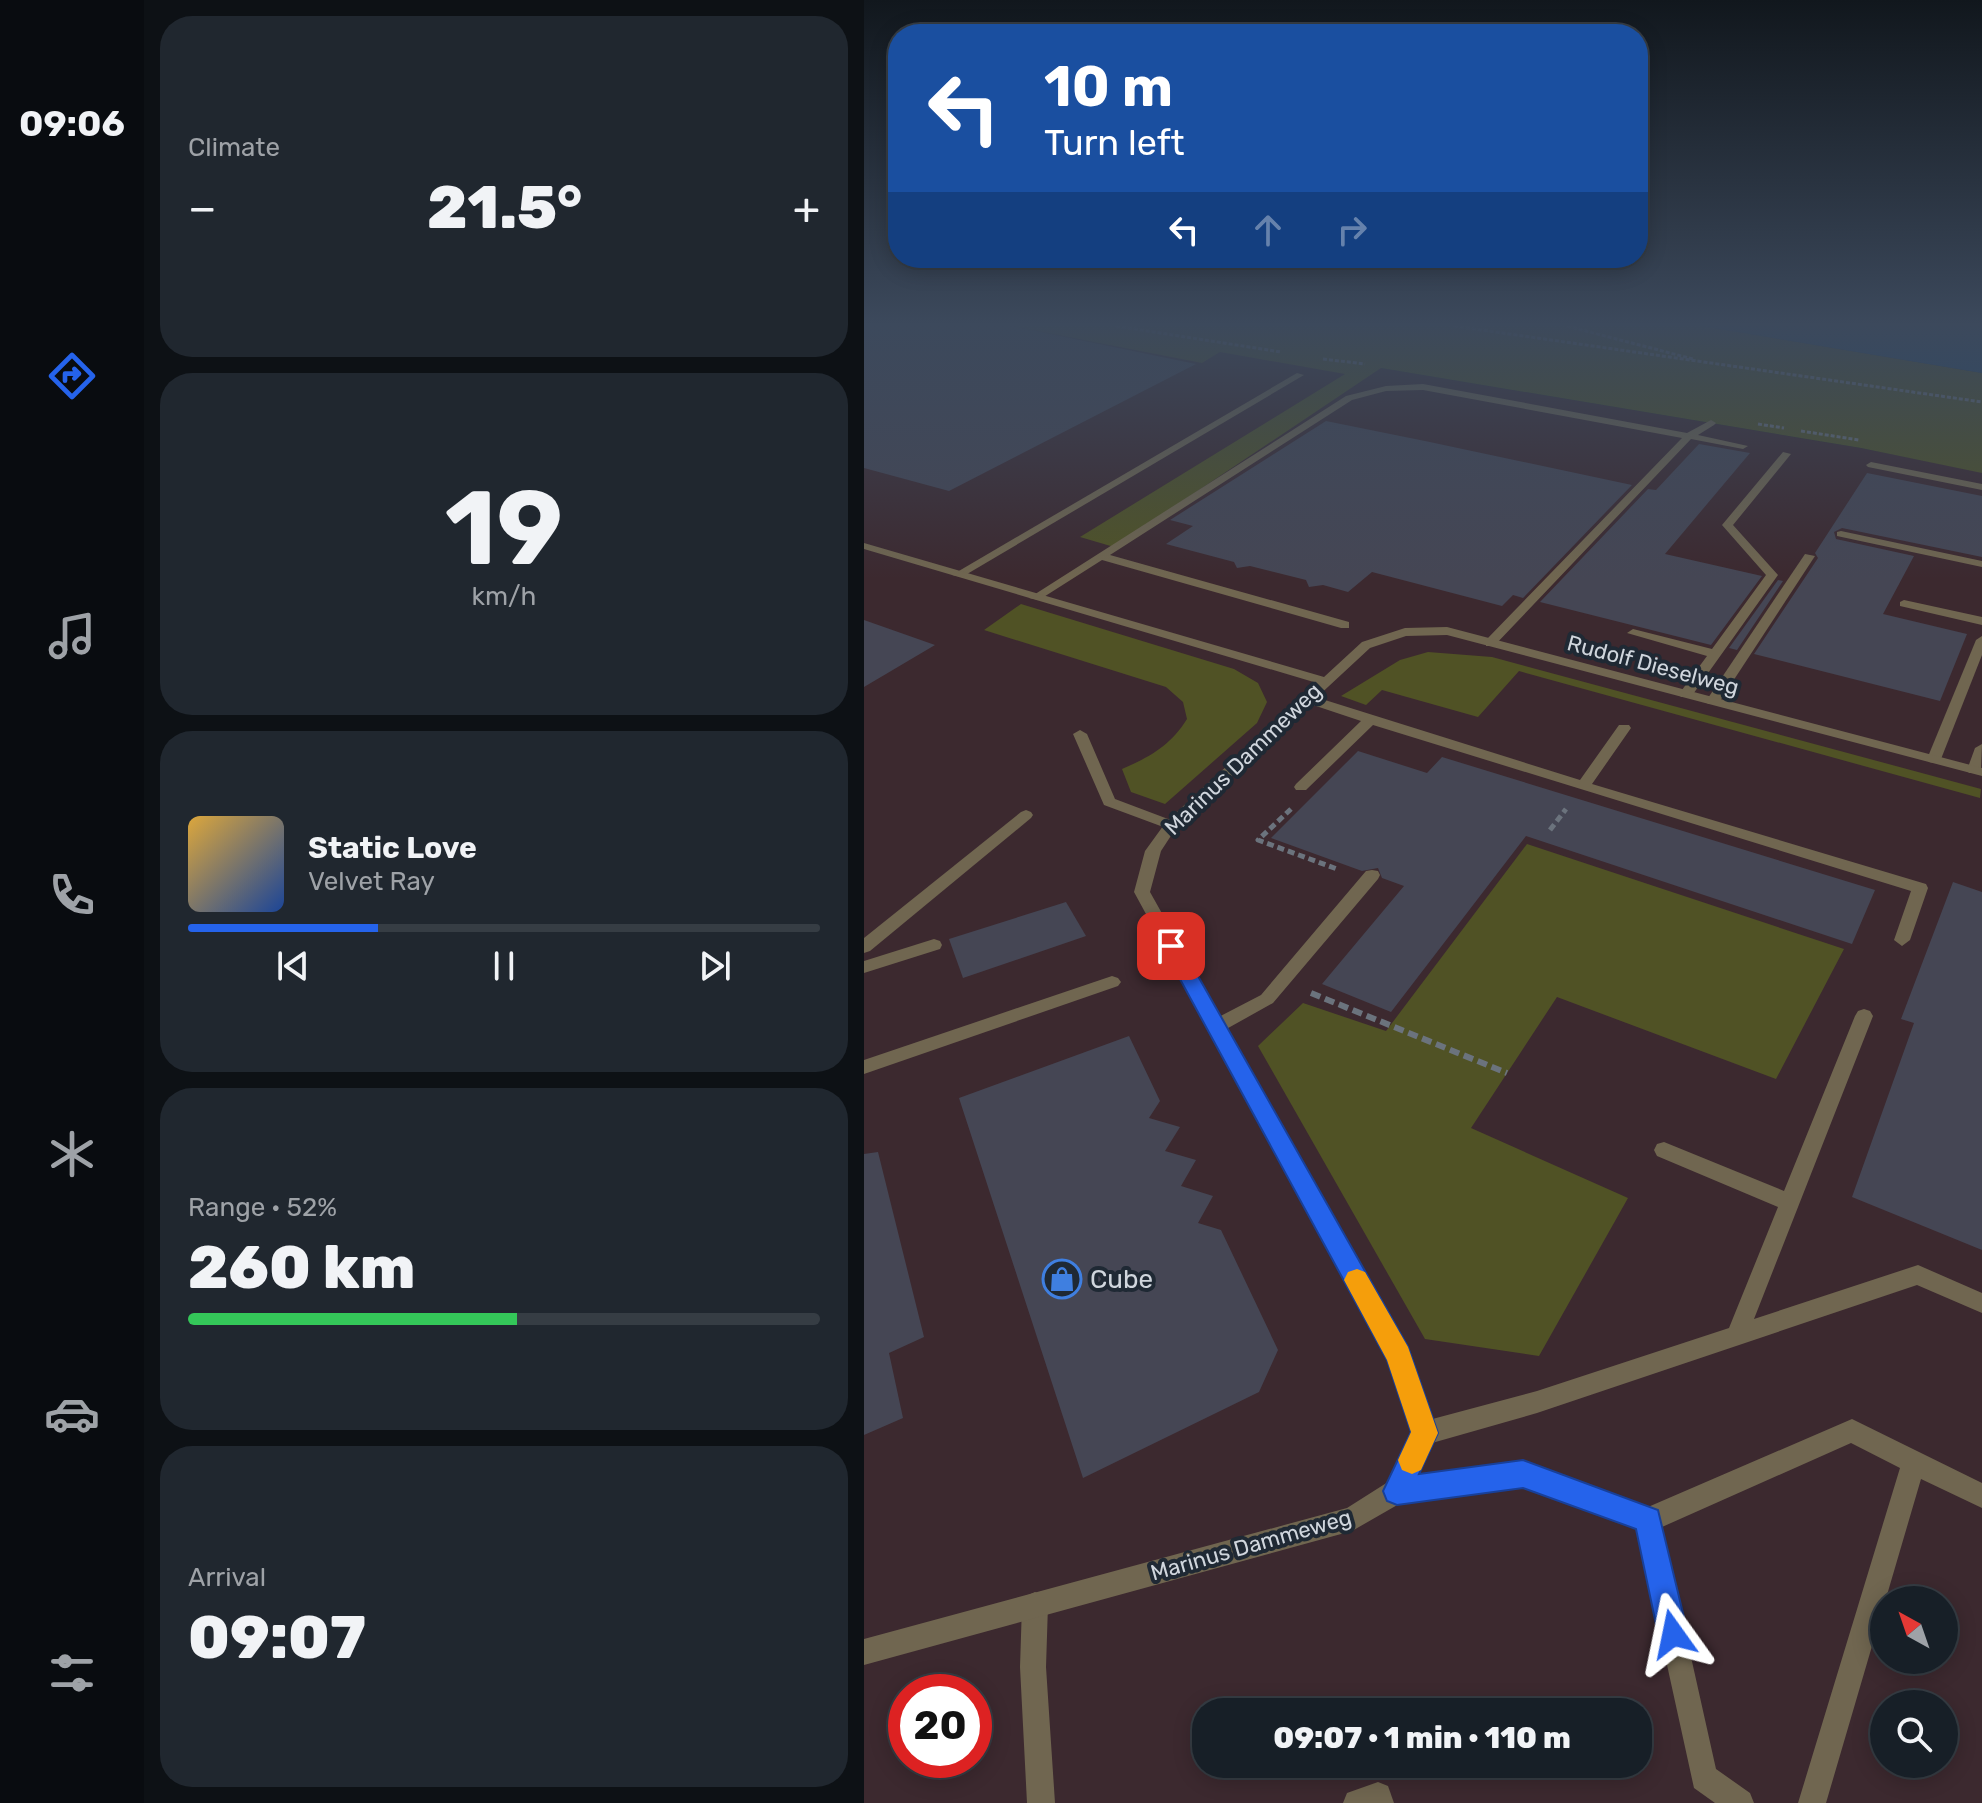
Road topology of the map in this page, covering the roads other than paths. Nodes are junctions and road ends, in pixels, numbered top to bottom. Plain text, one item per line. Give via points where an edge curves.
1 (1240, 410) edge
2 (1330, 410) edge
3 (1549, 410) edge
4 (1711, 423) dead end
5 (1689, 436) junction
6 (1743, 446) dead end
7 (1786, 454) dead end
8 (1871, 465) dead end
9 (1982, 487) edge
10 (1841, 534) dead end
11 (864, 546) edge
12 (1100, 556) junction
13 (1809, 556) dead end
14 (1982, 564) edge
15 (958, 575) junction
16 (1035, 598) junction
17 (1904, 604) dead end
18 (1982, 621) edge
19 (1345, 625) dead end
20 (1633, 633) dead end
21 (1982, 640) edge
22 (1490, 643) junction
23 (1715, 654) junction
24 (1327, 682) junction
25 (1686, 694) junction
26 (1309, 699) junction
27 (1713, 701) junction
28 (1372, 718) junction
29 (1624, 728) dead end
30 (1080, 734) dead end
31 (1982, 748) edge
32 (1934, 759) junction
33 (1978, 771) edge
34 (1583, 786) junction
35 (1301, 787) road end
36 (1026, 815) dead end
37 (1171, 825) junction
38 (1372, 875) dead end
39 (1902, 940) dead end
40 (934, 945) dead end
41 (864, 947) edge
42 (864, 967) edge
43 (1112, 982) dead end
44 (1864, 1016) dead end
45 (1215, 1027) junction
46 (864, 1067) edge
47 (1664, 1150) dead end
48 (1790, 1203) junction
49 (1982, 1303) edge
50 (1737, 1335) junction
51 (1425, 1433) junction
52 (1914, 1463) junction
53 (1397, 1491) junction
54 (1982, 1496) edge
55 (1648, 1520) junction
56 (1035, 1605) junction
57 (864, 1652) edge
58 (1041, 1803) edge
59 (1357, 1803) edge
60 (1380, 1803) edge
61 (1740, 1803) edge
62 (1812, 1803) edge

1 - 15 street
2 - 12 street
3 - 5 street
4 - 5 street
5 - 6 street
5 - 22 street
7 - 23 street via 1727,525 1772,575
8 - 9 street
10 - 14 street
11 - 15 street, Marinus Dammeweg
12 - 16 street
12 - 19 street
13 - 27 street
15 - 16 street, Marinus Dammeweg
16 - 24 street, Marinus Dammeweg
17 - 18 street
20 - 23 street
21 - 32 street
22 - 24 street, Rudolf Dieselweg via 1447,631 1405,632 1366,645
22 - 25 street, Rudolf Dieselweg
23 - 25 street
24 - 26 street, Marinus Dammeweg
25 - 27 street, Rudolf Dieselweg
26 - 28 street
26 - 37 street, Marinus Dammeweg
27 - 32 street, Rudolf Dieselweg
28 - 34 street
28 - 35 street
29 - 34 street
30 - 37 street via 1109,802
31 - 33 street
32 - 33 street, Rudolf Dieselweg
34 - 39 street via 1920,888
36 - 41 street
37 - 45 street, Marinus Dammeweg via 1153,851 1142,892
38 - 45 street via 1267,999
40 - 42 street
43 - 46 street
44 - 48 street
45 - 51 street, Marinus Dammeweg via 1399,1356
47 - 48 street
48 - 50 street
49 - 50 street via 1918,1275
50 - 51 street
51 - 53 street
52 - 54 street
52 - 55 street via 1852,1431
52 - 62 street
53 - 55 street via 1523,1474
53 - 56 street, Marinus Dammeweg via 1352,1519
55 - 61 street via 1704,1778
56 - 57 street, Marinus Dammeweg
56 - 58 street
59 - 60 street via 1378,1796

